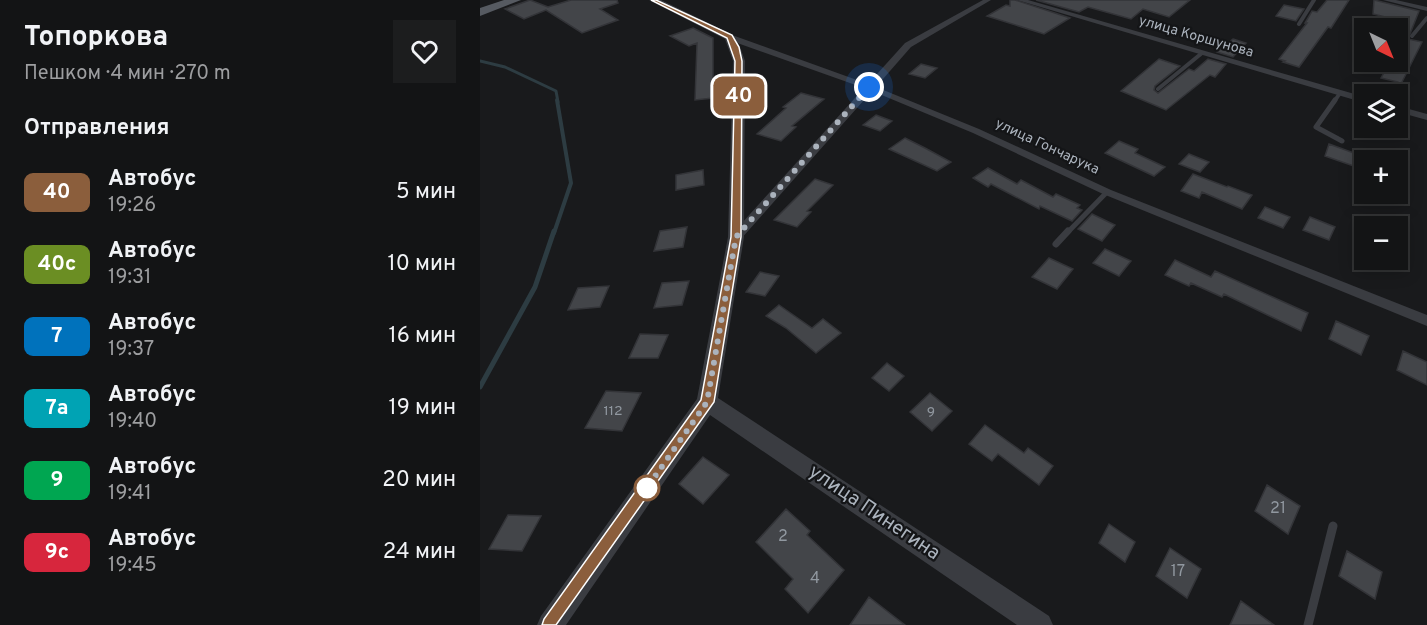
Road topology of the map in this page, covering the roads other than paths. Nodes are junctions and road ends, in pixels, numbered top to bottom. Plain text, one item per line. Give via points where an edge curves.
1 (515, 0) edge
2 (654, 0) edge
3 (988, 0) edge
4 (1020, 0) edge
5 (1314, 0) edge
6 (1386, 0) edge
7 (1427, 9) edge
8 (480, 12) edge
9 (1427, 18) edge
10 (1299, 24) dead end
11 (1412, 36) dead end
12 (729, 37) junction
13 (1202, 53) junction
14 (869, 87) junction
15 (1158, 89) dead end
16 (1340, 93) junction
17 (1354, 97) edge
18 (1408, 112) edge
19 (1427, 117) edge
20 (1342, 141) dead end
21 (1107, 192) junction
22 (736, 237) junction
23 (1056, 244) dead end
24 (1427, 321) edge
25 (707, 402) junction
26 (1333, 526) dead end
27 (550, 625) edge
28 (1040, 625) edge
29 (1308, 625) edge

1 - 8 main road
2 - 12 street, улица Гончарука
3 - 14 street via 908,45
4 - 13 street, улица Коршунова
5 - 10 lane
6 - 7 street
9 - 11 lane
12 - 14 street, улица Гончарука
12 - 22 street via 739,61
13 - 15 lane
13 - 16 street, улица Коршунова
14 - 21 street, улица Гончарука
14 - 22 street
16 - 17 street, улица Коршунова
16 - 20 lane via 1316,127
18 - 19 street
21 - 23 lane
21 - 24 street, улица Гончарука
22 - 25 street
25 - 27 street
25 - 28 street, улица Пинегина
26 - 29 lane

